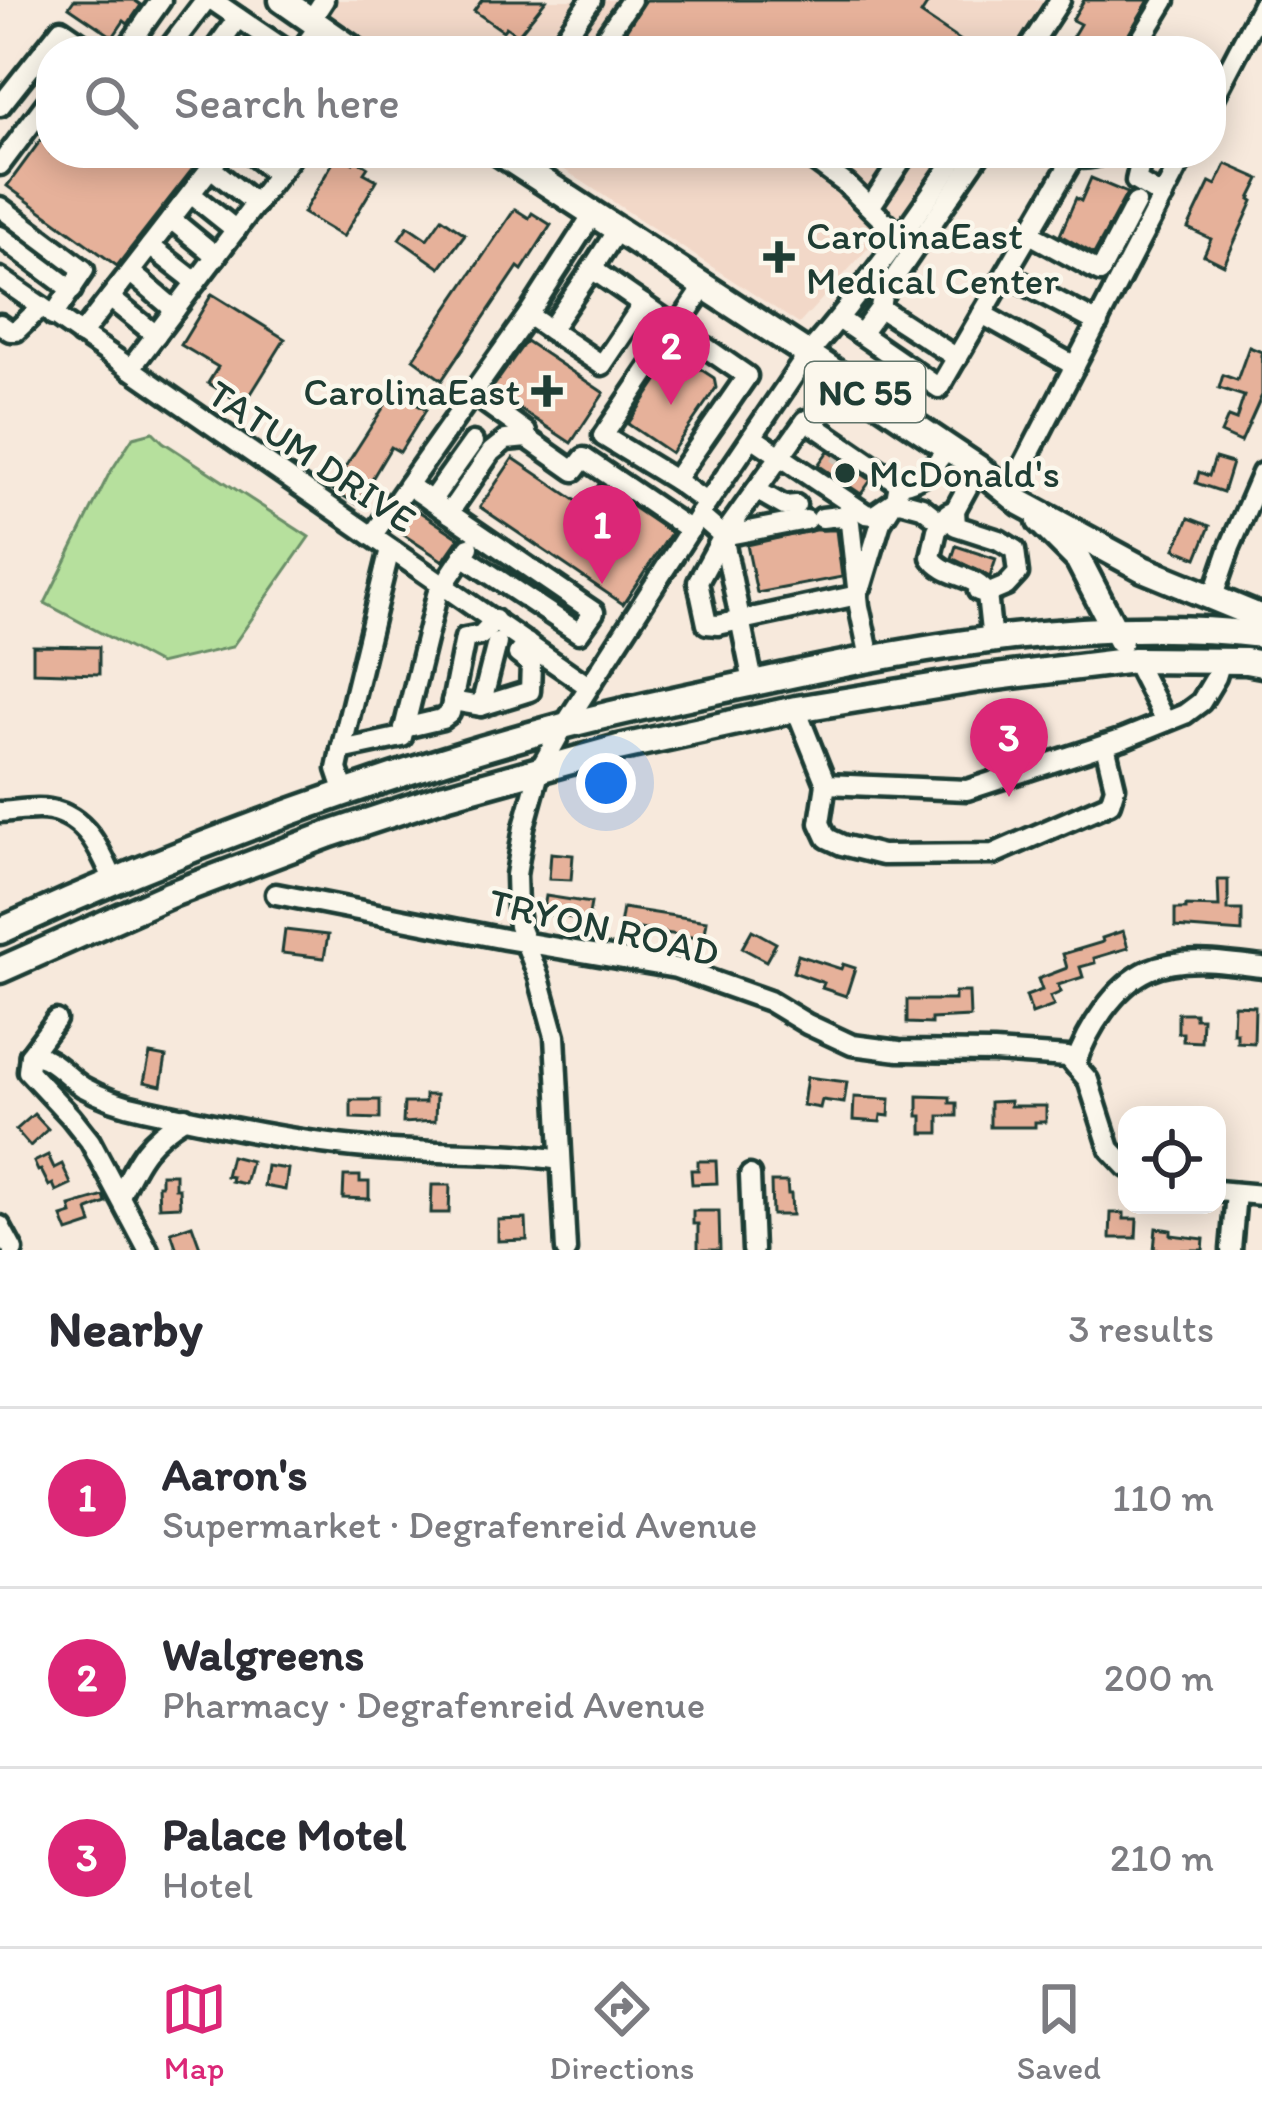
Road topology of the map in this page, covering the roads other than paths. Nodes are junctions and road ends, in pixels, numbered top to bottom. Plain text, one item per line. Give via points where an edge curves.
1 (161, 0) edge
2 (209, 0) edge
3 (282, 0) edge
4 (590, 0) edge
5 (631, 0) edge
6 (1060, 0) edge
7 (1165, 0) edge
8 (1255, 5) edge
9 (318, 15) edge
10 (238, 18) junction
11 (568, 33) junction
12 (135, 36) edge
13 (179, 36) edge
14 (225, 36) edge
15 (255, 36) edge
16 (340, 36) edge
17 (566, 36) edge
18 (587, 36) edge
19 (611, 36) edge
20 (1037, 36) edge
21 (1143, 36) edge
22 (36, 60) edge
23 (1226, 70) edge
24 (0, 106) edge
25 (36, 117) edge
26 (0, 165) edge
27 (210, 168) edge
28 (223, 168) edge
29 (269, 168) edge
30 (283, 168) edge
31 (523, 168) edge
32 (830, 168) edge
33 (896, 168) edge
34 (949, 168) edge
35 (970, 168) edge
36 (1065, 168) edge
37 (1122, 168) edge
38 (1139, 168) edge
39 (1177, 168) edge
40 (278, 175) junction
41 (1136, 181) junction
42 (190, 194) junction
43 (1162, 197) junction
44 (1136, 203) dead end
45 (256, 204) junction
46 (0, 207) edge
47 (870, 207) junction
48 (593, 214) junction
49 (171, 219) junction
50 (236, 230) junction
51 (617, 230) junction
52 (1030, 234) junction
53 (0, 236) edge
54 (901, 238) junction
55 (150, 246) junction
56 (216, 256) junction
57 (592, 269) junction
58 (130, 272) junction
59 (1100, 272) junction
60 (1006, 274) junction
61 (0, 278) edge
62 (196, 282) junction
63 (1117, 285) junction
64 (705, 286) junction
65 (72, 290) junction
66 (110, 298) junction
67 (643, 304) junction
68 (880, 308) junction
69 (175, 310) junction
70 (47, 312) junction
71 (982, 314) junction
72 (527, 315) junction
73 (839, 319) junction
74 (1098, 323) junction
75 (0, 324) edge
76 (676, 327) junction
77 (550, 330) junction
78 (861, 334) junction
79 (81, 335) junction
80 (156, 335) junction
81 (808, 354) junction
82 (957, 358) junction
83 (1075, 366) junction
84 (130, 369) junction
85 (844, 379) junction
86 (472, 393) junction
87 (752, 437) junction
88 (527, 438) junction
89 (473, 442) dead end
90 (947, 448) junction
91 (839, 451) junction
92 (780, 456) junction
93 (978, 468) junction
94 (1262, 473) edge
95 (675, 480) junction
96 (408, 485) junction
97 (895, 487) junction
98 (756, 490) junction
99 (1015, 498) junction
100 (431, 501) junction
101 (955, 510) junction
102 (449, 513) junction
103 (808, 514) junction
104 (699, 516) junction
105 (936, 518) junction
106 (478, 533) junction
107 (372, 536) junction
108 (723, 536) junction
109 (391, 549) junction
110 (463, 556) junction
111 (443, 585) junction
112 (987, 594) junction
113 (858, 596) junction
114 (1212, 599) junction
115 (741, 620) junction
116 (587, 621) junction
117 (1112, 628) junction
118 (1258, 629) edge
119 (491, 633) junction
120 (618, 640) junction
121 (992, 641) junction
122 (522, 648) junction
123 (861, 660) junction
124 (1134, 660) junction
125 (1243, 662) edge
126 (753, 682) junction
127 (588, 686) junction
128 (860, 697) junction
129 (452, 701) junction
130 (481, 706) junction
131 (796, 709) junction
132 (1166, 721) junction
133 (564, 726) junction
134 (403, 733) junction
135 (1106, 745) junction
136 (341, 750) junction
137 (540, 769) junction
138 (413, 770) junction
139 (826, 784) junction
140 (345, 793) junction
141 (0, 812) edge
142 (114, 881) junction
143 (276, 894) dead end
144 (0, 932) edge
145 (525, 942) junction
146 (0, 967) edge
147 (1262, 968) edge
148 (56, 1020) dead end
149 (29, 1055) junction
150 (1075, 1065) junction
151 (185, 1117) junction
152 (1118, 1158) edge
153 (561, 1160) junction
154 (750, 1174) dead end
155 (1226, 1192) edge
156 (1262, 1195) edge
157 (120, 1196) junction
158 (0, 1226) edge
159 (13, 1250) edge
160 (148, 1250) edge
161 (566, 1250) edge
162 (754, 1250) edge
163 (1231, 1250) edge

1 - 12 street
2 - 10 street
2 - 13 street
3 - 9 main road
4 - 11 street
5 - 19 street
6 - 20 street
7 - 21 street
8 - 23 street
9 - 16 main road
10 - 14 street
10 - 15 street
11 - 17 street
11 - 18 street
22 - 24 street
25 - 26 street
27 - 42 street
28 - 45 street
29 - 40 street
30 - 40 street
31 - 48 main road, NC 55
32 - 47 street
33 - 47 street
34 - 54 street
35 - 68 street
36 - 52 street
37 - 41 street
38 - 41 street
39 - 43 street
40 - 45 street
41 - 43 street
42 - 49 street
42 - 50 street
43 - 63 street
44 - 59 street
45 - 50 street
46 - 65 street via 82,267
47 - 54 street
48 - 51 main road, NC 55
48 - 72 street
49 - 55 street
49 - 56 street
50 - 56 street
51 - 57 street
51 - 64 main road, NC 55
52 - 59 street
52 - 60 street
53 - 65 street
54 - 73 street
55 - 58 street
55 - 62 street
56 - 62 street
57 - 67 street
57 - 77 street
58 - 66 street
58 - 69 street
59 - 63 street
60 - 71 street
60 - 74 street
61 - 70 street, TATUM DRIVE
62 - 69 street
63 - 74 street
64 - 76 street
64 - 81 main road, NC 55
65 - 70 street
66 - 79 street
66 - 80 street
67 - 76 street
67 - 77 street via 602,365
68 - 78 street
68 - 82 street
69 - 80 street
70 - 75 street via 16,331
70 - 79 street, TATUM DRIVE
71 - 82 street
71 - 83 street
72 - 77 street
72 - 86 street
73 - 78 street
73 - 81 street
74 - 83 street
76 - 95 street via 747,376
76 - 95 street via 603,436
78 - 82 street via 939,388
79 - 84 street, TATUM DRIVE
80 - 84 street
81 - 85 main road, NC 55
81 - 87 street
83 - 99 street
84 - 107 street, TATUM DRIVE
85 - 90 main road, NC 55
85 - 91 street
86 - 88 street
86 - 96 street
87 - 92 street
87 - 104 street
88 - 102 street via 491,452
88 - 104 street via 574,471 584,458
89 - 100 street
90 - 93 main road, NC 55
90 - 97 street via 929,473
91 - 92 street via 806,420
91 - 97 street
91 - 97 street
92 - 97 street via 866,514 874,515
92 - 98 street
93 - 99 main road, NC 55
93 - 101 street
94 - 114 street
95 - 104 street
96 - 100 street
96 - 107 street
97 - 105 street
97 - 113 street
98 - 103 street
98 - 108 street
99 - 114 main road, NC 55
99 - 117 main road, NC 55 via 1078,559
100 - 102 street
101 - 105 street
101 - 112 street via 937,530 931,557
101 - 112 street via 956,526 1015,550 1018,573
102 - 106 street
103 - 108 street
103 - 113 street via 850,524
104 - 108 street
104 - 120 street
105 - 112 street via 924,546 931,575
106 - 110 street
106 - 116 street via 594,611
107 - 109 street, TATUM DRIVE
108 - 115 street
108 - 115 street via 698,582 706,624
109 - 111 street, TATUM DRIVE
109 - 136 street
110 - 111 street
110 - 116 street via 579,633
111 - 119 street, TATUM DRIVE
111 - 134 street
112 - 121 street
113 - 115 street
113 - 123 street
114 - 118 main road, NC 55
115 - 126 street
116 - 120 street
117 - 118 main road
117 - 121 main road
117 - 124 main road, NC 55
118 - 125 main road
119 - 122 street, TATUM DRIVE
119 - 129 street via 465,638
119 - 130 street
120 - 127 street
121 - 123 main road
122 - 127 street, TATUM DRIVE
122 - 130 street via 530,691
123 - 126 main road
123 - 128 street
124 - 125 main road
124 - 128 main road
124 - 132 street
125 - 132 street via 1216,677 1201,702
126 - 133 main road
127 - 133 street
128 - 131 main road
129 - 130 street
129 - 134 street via 442,719
131 - 137 main road
131 - 139 street
132 - 135 street
133 - 137 street
133 - 138 main road
134 - 136 street
134 - 138 street
135 - 139 street via 967,790
135 - 139 street via 1115,787 1110,802 993,854 882,855 842,845 820,824
136 - 140 street
137 - 145 street via 516,875
137 - 146 main road via 230,870
138 - 140 main road
140 - 142 main road
141 - 142 street via 50,810 74,818
142 - 144 main road
142 - 146 main road via 112,901
143 - 145 street, TRYON ROAD
145 - 150 street, TRYON ROAD via 676,968 769,1001 852,1045 1068,1057
145 - 153 street via 555,1036
147 - 150 street via 1201,962 1149,970 1103,1011
148 - 149 street
149 - 151 street via 121,1103
149 - 157 street via 28,1071 90,1141
150 - 152 street
151 - 153 street via 334,1145
151 - 157 street via 152,1143
153 - 161 street
154 - 162 street
155 - 156 street
155 - 163 street
157 - 160 street
158 - 159 street

